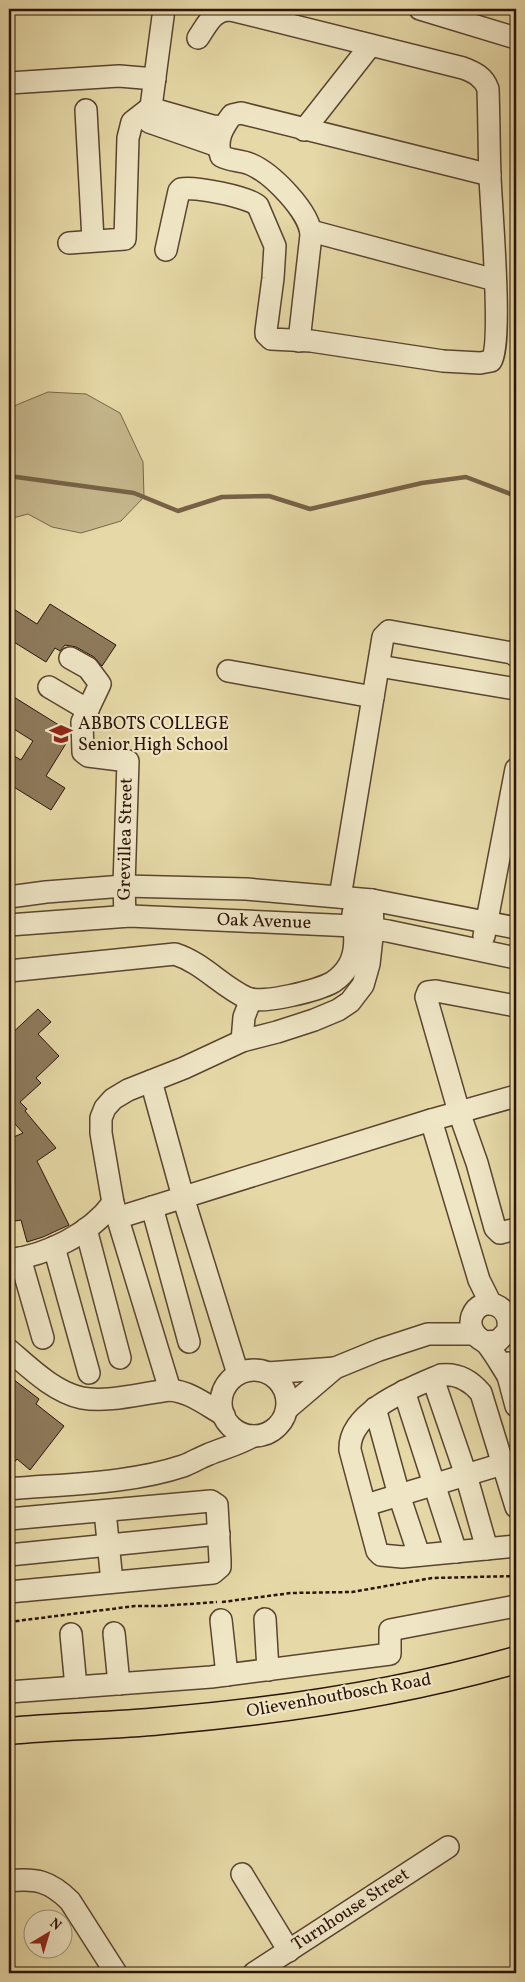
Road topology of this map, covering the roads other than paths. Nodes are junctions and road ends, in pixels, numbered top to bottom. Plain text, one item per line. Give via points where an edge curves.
1 (164, 9) edge
2 (420, 9) edge
3 (467, 15) edge
4 (198, 38) dead end
5 (516, 38) edge
6 (370, 46) junction
7 (155, 79) junction
8 (9, 83) edge
9 (150, 108) junction
10 (86, 110) dead end
11 (304, 130) junction
12 (221, 136) junction
13 (490, 175) junction
14 (275, 179) junction
15 (255, 203) junction
16 (311, 231) junction
17 (93, 240) junction
18 (68, 242) dead end
19 (166, 250) dead end
20 (495, 280) junction
21 (299, 340) junction
22 (516, 656) edge
23 (70, 658) dead end
24 (516, 662) edge
25 (379, 666) junction
26 (228, 671) dead end
27 (49, 687) dead end
28 (514, 689) edge
29 (373, 697) junction
30 (88, 710) junction
31 (516, 769) edge
32 (124, 886) junction
33 (9, 897) edge
34 (355, 899) junction
35 (125, 916) junction
36 (486, 922) junction
37 (9, 925) edge
38 (363, 927) junction
39 (516, 928) edge
40 (480, 951) junction
41 (516, 958) edge
42 (9, 971) edge
43 (251, 999) junction
44 (516, 1006) edge
45 (242, 1041) junction
46 (151, 1081) junction
47 (516, 1096) edge
48 (459, 1112) junction
49 (431, 1120) junction
50 (183, 1197) junction
51 (152, 1207) junction
52 (115, 1210) junction
53 (86, 1229) junction
54 (516, 1229) edge
55 (54, 1247) junction
56 (14, 1259) edge
57 (495, 1322) edge
58 (43, 1338) dead end
59 (188, 1342) dead end
60 (9, 1350) edge
61 (120, 1358) dead end
62 (335, 1368) junction
63 (89, 1373) dead end
64 (268, 1373) junction
65 (233, 1379) junction
66 (434, 1379) junction
67 (404, 1391) junction
68 (179, 1392) junction
69 (516, 1406) edge
70 (375, 1408) junction
71 (287, 1409) junction
72 (227, 1420) junction
73 (253, 1436) junction
74 (206, 1455) junction
75 (509, 1462) edge
76 (466, 1475) junction
77 (434, 1485) junction
78 (9, 1489) edge
79 (399, 1495) junction
80 (366, 1505) junction
81 (516, 1507) edge
82 (105, 1510) junction
83 (9, 1519) edge
84 (219, 1534) junction
85 (108, 1546) junction
86 (516, 1546) edge
87 (487, 1549) junction
88 (456, 1552) junction
89 (9, 1555) edge
90 (419, 1556) junction
91 (112, 1582) junction
92 (9, 1592) edge
93 (516, 1606) edge
94 (265, 1618) dead end
95 (221, 1620) dead end
96 (114, 1633) dead end
97 (71, 1634) dead end
98 (516, 1660) edge
99 (268, 1670) junction
100 (227, 1675) junction
101 (119, 1684) junction
102 (76, 1687) junction
103 (9, 1692) edge
104 (14, 1742) edge
105 (448, 1847) dead end
106 (242, 1874) dead end
107 (9, 1881) edge
108 (289, 1950) junction
109 (116, 1973) edge
110 (254, 1973) edge

1 - 7 street
2 - 3 street
3 - 5 street
4 - 6 street via 217,12 231,10
6 - 11 street
6 - 13 street via 472,71 486,82
7 - 8 street via 119,76
7 - 9 street
9 - 12 street via 213,126
9 - 17 street via 132,122 128,138 125,239
10 - 17 street
11 - 12 street via 241,113 232,115
11 - 13 street
12 - 14 street via 220,156 248,164
13 - 20 street
14 - 15 street
14 - 16 street
15 - 19 street via 192,188 181,189
15 - 21 street via 275,246 266,334 270,339
16 - 20 street
16 - 21 street
17 - 18 street
20 - 21 street via 495,355 487,362 443,361
22 - 25 street via 389,631 384,637
23 - 30 street via 88,668 100,684
24 - 28 street
25 - 28 street
25 - 29 street
26 - 29 street
27 - 30 street
29 - 34 street
30 - 32 street, Grevillea Street via 81,728 84,754 128,761
31 - 36 street
32 - 33 street, Oak Avenue
32 - 34 street, Oak Avenue via 246,888
32 - 35 street, Grevillea Street
34 - 36 street, Oak Avenue
34 - 38 street
35 - 37 street, Oak Avenue
35 - 38 street, Oak Avenue
36 - 39 street, Oak Avenue
36 - 40 street
38 - 40 street, Oak Avenue
38 - 43 street via 346,969 332,982 279,998
38 - 45 street via 371,953 366,976 350,1002 314,1020
40 - 41 street, Oak Avenue
42 - 43 street via 175,954
43 - 45 street via 244,1017
44 - 48 street via 442,991 426,994
45 - 46 street
46 - 50 street
46 - 52 street via 113,1099 101,1118
47 - 48 street
48 - 49 street
48 - 54 street via 495,1228 500,1233
49 - 50 street
49 - 57 street via 479,1280
50 - 51 street
50 - 65 street
51 - 52 street
51 - 59 street
52 - 53 street
52 - 68 street
53 - 55 street
53 - 61 street
55 - 56 street
55 - 63 street
56 - 58 street
57 - 62 street via 393,1345
57 - 69 street
60 - 68 street via 57,1387 84,1398
62 - 64 street
62 - 71 street
64 - 65 street via 246,1370
64 - 71 street via 278,1379 284,1389
65 - 68 street
65 - 72 street via 222,1394
66 - 67 street
66 - 75 street via 454,1375 470,1382 481,1393
66 - 76 street
67 - 70 street
67 - 77 street
68 - 72 street
70 - 79 street
70 - 80 street via 360,1424 350,1444
71 - 73 street via 277,1427
72 - 73 street via 238,1431
72 - 74 street
73 - 74 street
74 - 78 street via 180,1467 132,1478
75 - 76 street
75 - 81 street
76 - 77 street
76 - 87 street
77 - 79 street
77 - 88 street
79 - 80 street
79 - 90 street
80 - 90 street via 377,1551 402,1557
82 - 83 street
82 - 84 street via 211,1501 216,1505
82 - 85 street
84 - 85 street
84 - 91 street via 220,1567 214,1573
85 - 89 street
85 - 91 street
86 - 87 street
87 - 88 street
88 - 90 street
91 - 92 street
93 - 99 street via 390,1630 390,1654
94 - 99 street
95 - 100 street
96 - 101 street
97 - 102 street
98 - 104 main road, Olievenhoutbosch Road via 375,1693
99 - 100 street
100 - 101 street
101 - 102 street
102 - 103 street
105 - 108 street, Turnhouse Street
106 - 108 street
107 - 109 street via 46,1882 62,1893
108 - 110 street, Turnhouse Street

